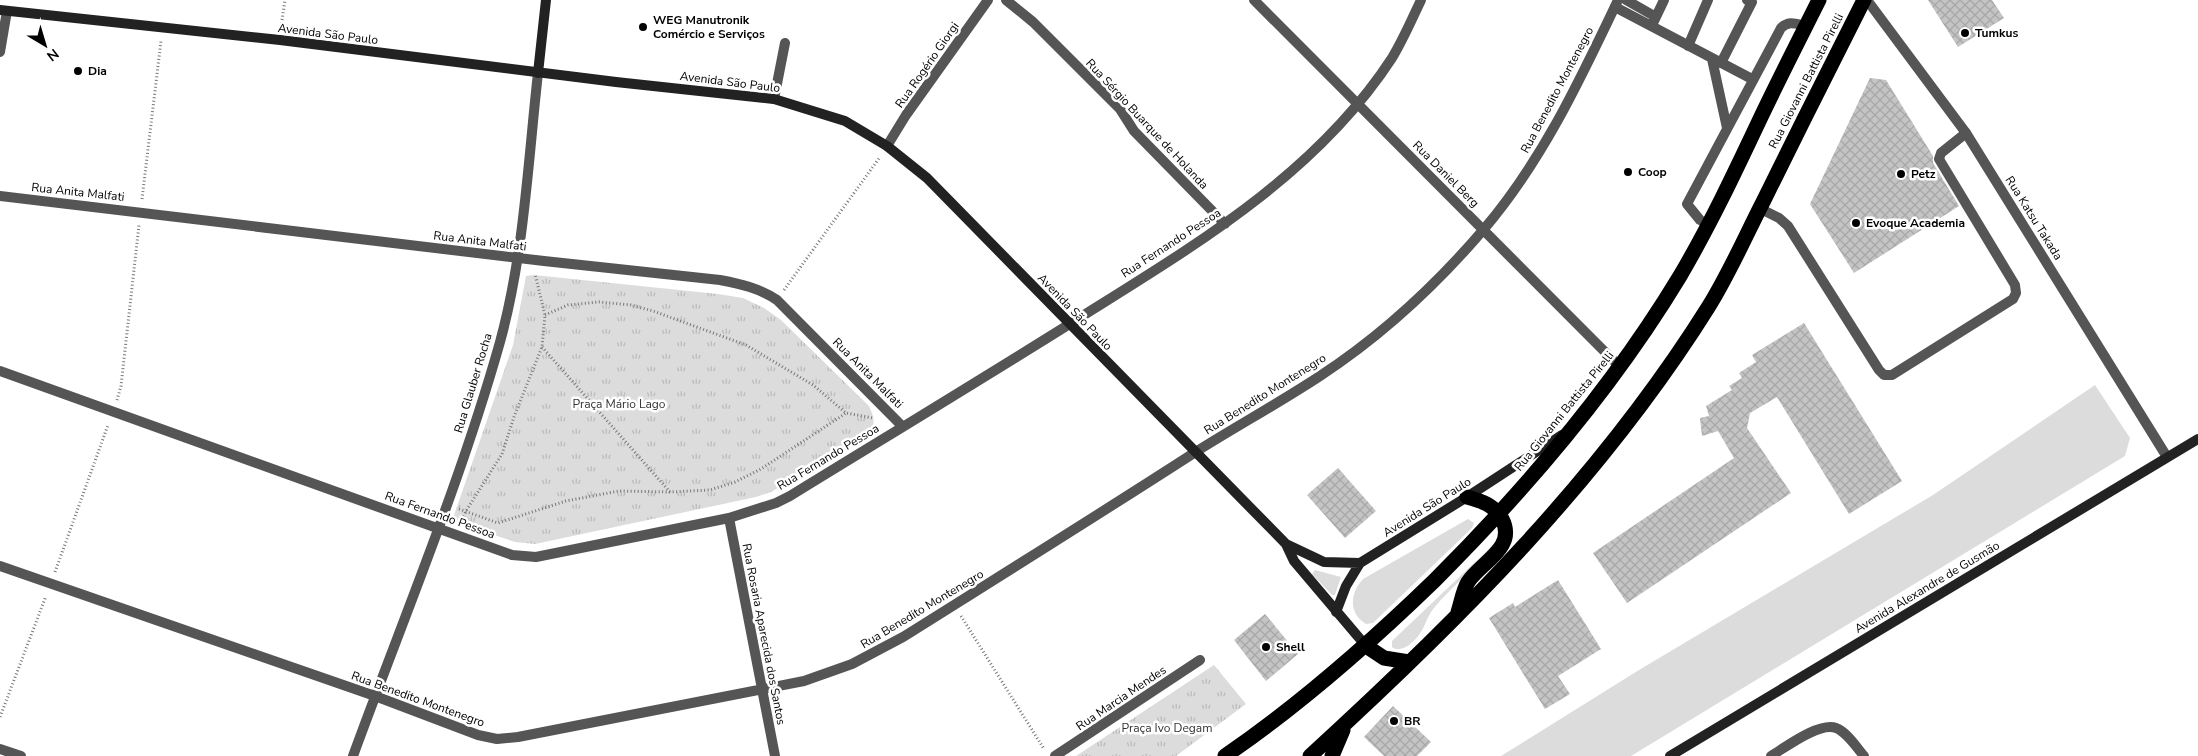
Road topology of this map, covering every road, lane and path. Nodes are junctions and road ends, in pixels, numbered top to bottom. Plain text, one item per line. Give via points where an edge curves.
1 (284, 0) edge
2 (546, 0) edge
3 (988, 0) edge
4 (1006, 0) edge
5 (1254, 0) edge
6 (1421, 0) edge
7 (1626, 0) edge
8 (1664, 0) edge
9 (1708, 0) edge
10 (1747, 0) edge
11 (1819, 0) edge
12 (1865, 0) edge
13 (1616, 3) edge
14 (3, 10) edge
15 (1654, 21) junction
16 (1806, 26) junction
17 (162, 28) junction
18 (280, 40) junction
19 (784, 43) dead end
20 (1688, 46) junction
21 (0, 52) edge
22 (1717, 61) junction
23 (538, 73) junction
24 (1752, 79) junction
25 (774, 99) junction
26 (1359, 104) junction
27 (1727, 128) junction
28 (1966, 133) junction
29 (887, 146) junction
30 (0, 196) edge
31 (1759, 208) junction
32 (141, 212) junction
33 (1225, 224) junction
34 (1709, 225) junction
35 (1483, 230) junction
36 (518, 258) junction
37 (544, 261) junction
38 (777, 300) junction
39 (545, 315) junction
40 (1070, 324) junction
41 (542, 347) junction
42 (1620, 367) junction
43 (0, 371) edge
44 (888, 410) junction
45 (114, 411) junction
46 (846, 413) junction
47 (903, 427) junction
48 (1573, 427) junction
49 (2198, 439) edge
50 (1196, 452) junction
51 (2167, 457) junction
52 (670, 492) junction
53 (1467, 497) junction
54 (448, 504) junction
55 (466, 511) junction
56 (1499, 514) junction
57 (729, 518) junction
58 (440, 529) junction
59 (462, 536) junction
60 (1286, 544) junction
61 (1360, 563) junction
62 (0, 566) edge
63 (50, 584) junction
64 (954, 605) junction
65 (1336, 612) junction
66 (1457, 616) junction
67 (1366, 646) junction
68 (1200, 660) dead end
69 (1409, 662) junction
70 (762, 690) junction
71 (375, 696) junction
72 (0, 717) edge
73 (1347, 722) junction
74 (0, 749) edge
75 (21, 756) edge
76 (352, 756) edge
77 (775, 756) edge
78 (1048, 756) edge
79 (1055, 756) edge
80 (1225, 756) edge
81 (1310, 756) edge
82 (1332, 756) edge
83 (1670, 756) edge
84 (1771, 756) edge
85 (1864, 756) edge

1 - 18 path
2 - 23 main road, Rua Glauber Rocha
3 - 29 street, Rua Rogério Giorgi
4 - 33 street, Rua Sérgio Buarque de Holanda via 1033,22 1120,109 1134,131
5 - 26 street, Rua Daniel Berg
6 - 26 street, Rua Fernando Pessoa via 1393,56
7 - 15 street
8 - 15 street
9 - 20 street
10 - 22 street via 1752,2
11 - 16 highway, Rua Giovanni Battista Pirelli
12 - 28 street, Rua Katsu Takada
12 - 31 highway, Rua Giovanni Battista Pirelli
13 - 15 street
13 - 35 street, Rua Benedito Montenegro via 1567,104 1529,169
14 - 17 main road, Avenida São Paulo
14 - 21 street
15 - 20 street
16 - 24 street via 1791,22 1780,28
16 - 34 highway, Rua Giovanni Battista Pirelli
17 - 18 main road, Avenida São Paulo
17 - 32 path
18 - 23 main road, Avenida São Paulo
19 - 25 street
20 - 22 street
22 - 24 street
22 - 27 street
23 - 25 main road, Avenida São Paulo
23 - 36 street, Rua Glauber Rocha
24 - 27 street
25 - 29 main road, Avenida São Paulo via 845,121
26 - 33 street, Rua Fernando Pessoa via 1287,177
26 - 35 street, Rua Daniel Berg
27 - 34 street via 1687,204 1700,220
28 - 31 street via 1941,153 1939,159 2015,285 2016,293 2013,299 1892,375 1884,376 1879,370 1788,226
28 - 51 street, Rua Katsu Takada
29 - 38 path
29 - 40 main road, Avenida São Paulo via 927,178
30 - 32 street, Rua Anita Malfati
31 - 66 highway, Rua Giovanni Battista Pirelli via 1711,304 1638,410 1580,484
32 - 36 street, Rua Anita Malfati
32 - 45 path via 121,386
33 - 40 street, Rua Fernando Pessoa
34 - 42 highway, Rua Giovanni Battista Pirelli
35 - 42 street, Rua Daniel Berg
35 - 50 street, Rua Benedito Montenegro via 1432,283 1366,343 1321,375
36 - 37 street, Rua Anita Malfati
36 - 54 street, Rua Glauber Rocha via 500,342
37 - 38 street, Rua Anita Malfati via 720,280 747,285
37 - 39 path via 534,275
38 - 44 street, Rua Anita Malfati
39 - 41 path
39 - 46 path via 568,305 599,302 653,312 746,344 812,386
40 - 47 street, Rua Fernando Pessoa
40 - 50 main road, Avenida São Paulo
41 - 52 path
41 - 55 path via 502,454
42 - 48 highway, Rua Giovanni Battista Pirelli
43 - 45 street, Rua Fernando Pessoa
44 - 46 path via 874,418
44 - 47 street, Rua Anita Malfati
45 - 58 street, Rua Fernando Pessoa
45 - 63 path
46 - 52 path via 785,455 735,482 710,490
47 - 57 street, Rua Fernando Pessoa via 776,503
48 - 53 main road, Avenida São Paulo
48 - 56 highway, Rua Giovanni Battista Pirelli
49 - 51 main road, Avenida Alexandre de Gusmão
50 - 60 main road, Avenida São Paulo
50 - 64 street, Rua Benedito Montenegro
51 - 83 main road, Avenida Alexandre de Gusmão
52 - 55 path via 619,491 566,501 498,523
53 - 56 highway via 1481,500
53 - 61 main road, Avenida São Paulo
54 - 55 path
54 - 58 street, Rua Glauber Rocha
55 - 59 path via 461,524
56 - 66 highway via 1506,529 1505,538 1500,550 1468,583
56 - 67 highway, Rua Giovanni Battista Pirelli
57 - 59 street, Rua Fernando Pessoa via 536,556 512,555
57 - 70 street, Rua Rosaria Aparecida dos Santos
58 - 59 street, Rua Fernando Pessoa
58 - 71 street, Rua Glauber Rocha
60 - 61 main road, Avenida São Paulo via 1324,562
60 - 65 main road, Avenida São Paulo via 1294,561
61 - 65 main road
62 - 63 street, Rua Benedito Montenegro
63 - 71 street, Rua Benedito Montenegro
63 - 72 path
64 - 70 street, Rua Benedito Montenegro via 903,638 852,664 804,681
64 - 78 path
65 - 67 main road, Avenida São Paulo
66 - 69 highway, Rua Giovanni Battista Pirelli
67 - 69 highway via 1384,658
67 - 80 highway, Rua Giovanni Battista Pirelli via 1307,697
68 - 79 street, Rua Marcia Mendes
69 - 73 highway, Rua Giovanni Battista Pirelli
70 - 71 street, Rua Benedito Montenegro via 518,738 496,739
70 - 77 street, Rua Rosaria Aparecida dos Santos
71 - 76 street, Rua Glauber Rocha
73 - 81 highway, Rua Giovanni Battista Pirelli
73 - 82 highway
74 - 75 street
84 - 85 street via 1813,731 1825,728 1842,732

